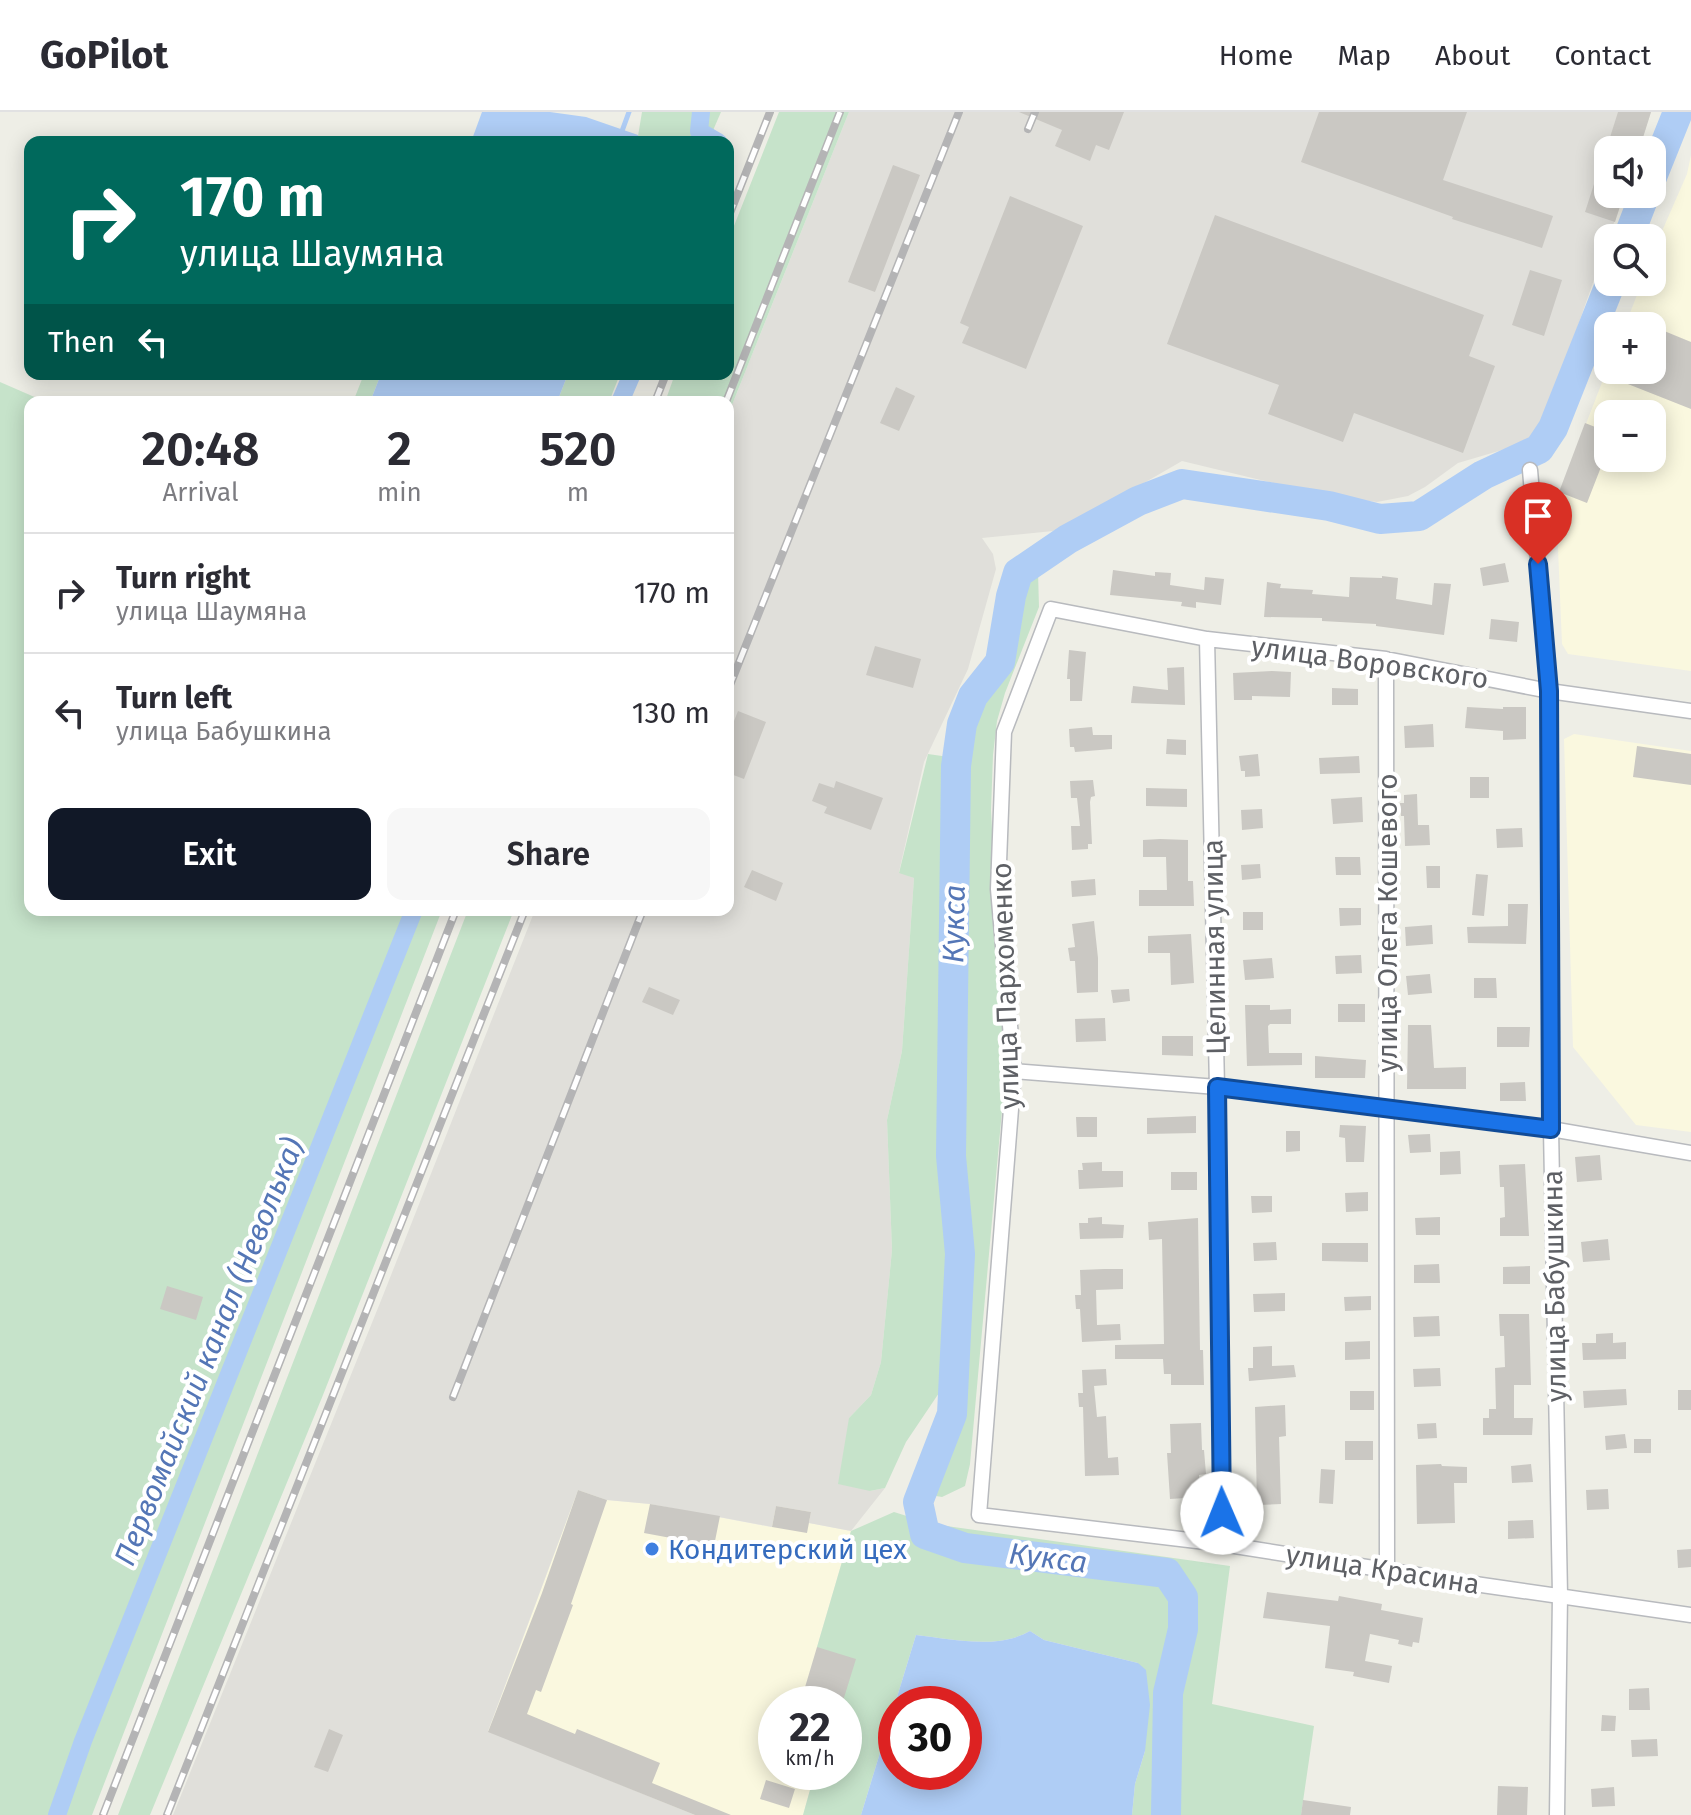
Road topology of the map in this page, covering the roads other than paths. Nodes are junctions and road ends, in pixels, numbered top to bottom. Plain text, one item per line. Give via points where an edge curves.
1 (1530, 470) dead end
2 (1051, 609) joint
3 (1207, 639) junction
4 (1386, 659) junction
5 (1549, 691) junction
6 (1691, 711) edge
7 (1014, 1071) junction
8 (1217, 1087) junction
9 (1388, 1108) junction
10 (1551, 1129) junction
11 (1691, 1153) edge
12 (979, 1515) joint
13 (1222, 1544) junction
14 (1387, 1571) junction
15 (1560, 1595) junction
16 (1691, 1615) edge
17 (1557, 1815) edge

1 - 5 street, улица Бабушкина
2 - 3 street, улица Воровского
2 - 7 street, улица Пархоменко via 1004,732 998,889
3 - 4 street, улица Воровского
3 - 8 street, Целинная улица
4 - 5 street, улица Воровского
4 - 9 street, улица Олега Кошевого
5 - 6 street, улица Воровского
5 - 10 street, улица Бабушкина
7 - 8 street
7 - 12 street, улица Пархоменко
8 - 9 street
8 - 13 street, Целинная улица
9 - 10 street
9 - 14 street, улица Олега Кошевого
10 - 11 street
10 - 15 street, улица Бабушкина
12 - 13 street, улица Красина
13 - 14 street, улица Красина
14 - 15 street, улица Красина
15 - 16 street, улица Красина
15 - 17 street, улица Бабушкина

